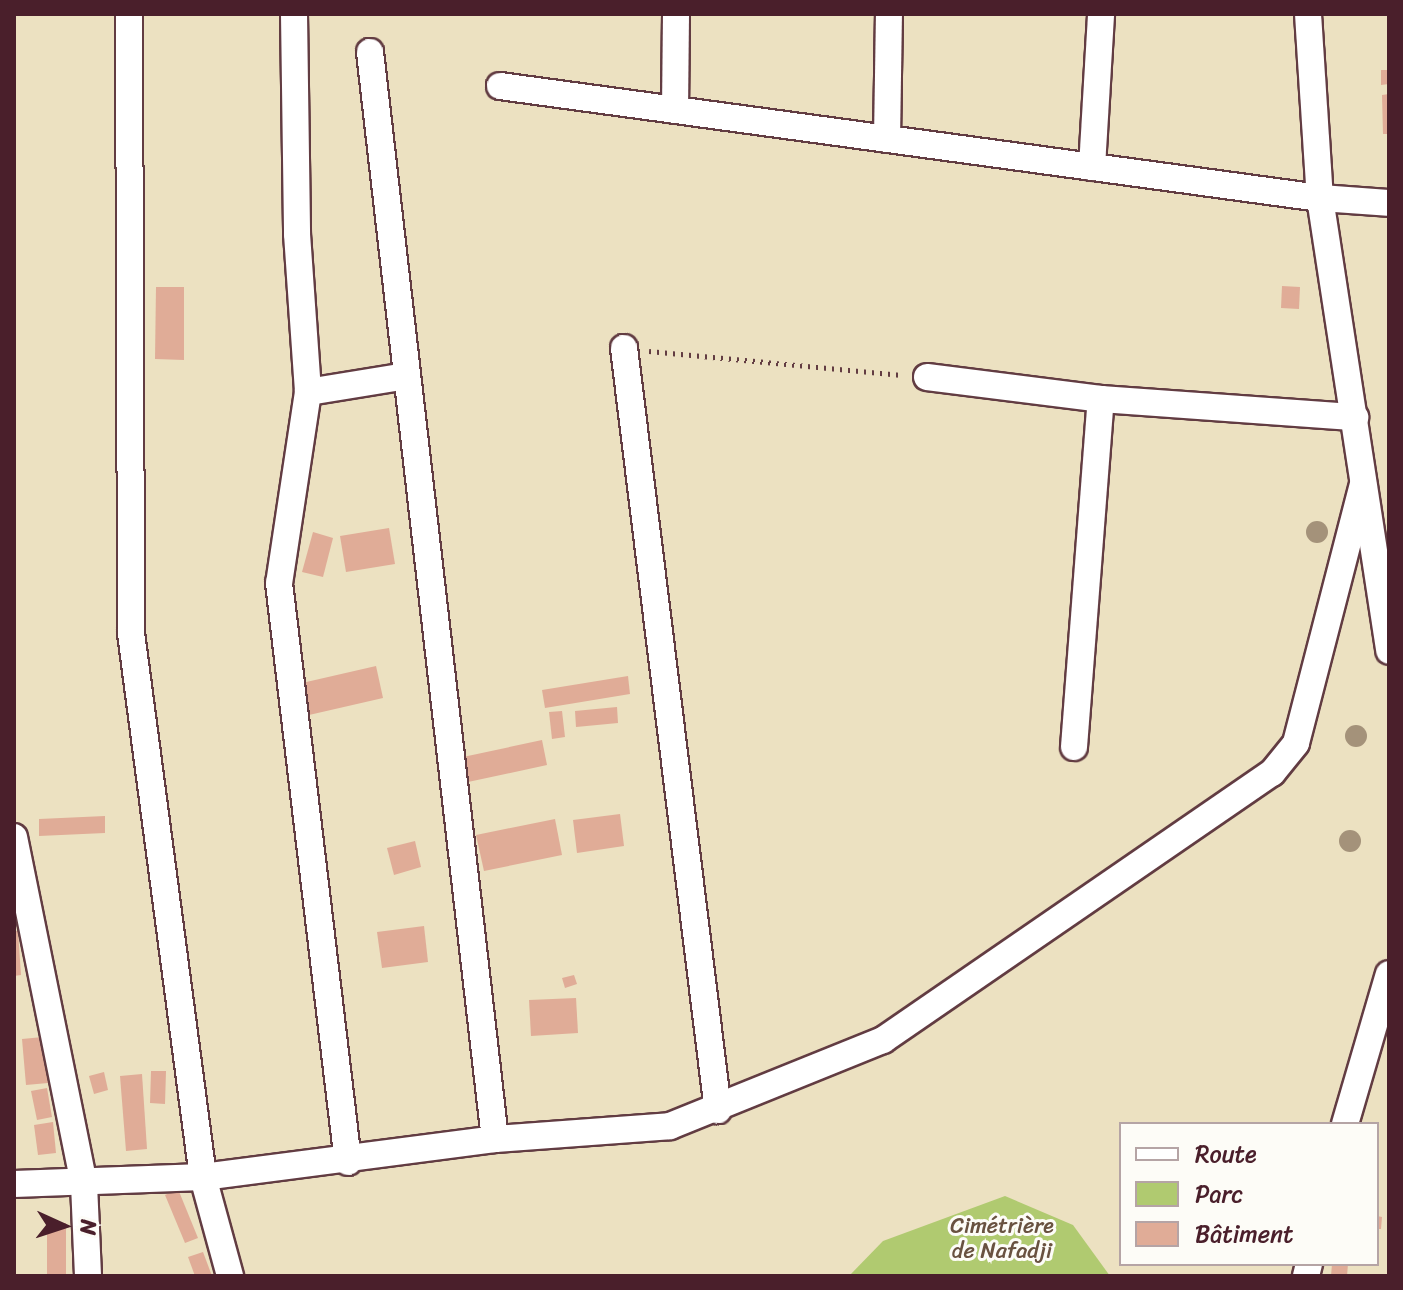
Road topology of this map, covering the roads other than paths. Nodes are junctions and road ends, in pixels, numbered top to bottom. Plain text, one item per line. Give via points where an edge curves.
1 (129, 14) edge
2 (294, 14) edge
3 (676, 14) edge
4 (889, 14) edge
5 (1101, 14) edge
6 (1308, 14) edge
7 (370, 52) dead end
8 (500, 86) dead end
9 (675, 110) junction
10 (887, 139) junction
11 (1092, 167) junction
12 (1320, 198) junction
13 (1389, 203) edge
14 (624, 348) road end
15 (407, 376) junction
16 (927, 377) road end
17 (308, 392) junction
18 (1101, 399) junction
19 (1355, 417) junction
20 (1363, 484) junction
21 (1389, 651) edge
22 (1074, 747) dead end
23 (14, 837) edge
24 (1389, 974) edge
25 (1389, 1026) edge
26 (1365, 1042) junction
27 (718, 1110) junction
28 (1345, 1122) edge
29 (495, 1139) junction
30 (348, 1162) junction
31 (203, 1177) junction
32 (14, 1184) edge
33 (84, 1184) junction
34 (88, 1276) edge
35 (230, 1276) edge

1 - 31 street via 131,633
2 - 17 street via 297,234
3 - 9 street
4 - 10 street
5 - 11 street
6 - 12 street
7 - 15 street
8 - 9 street
9 - 10 street
10 - 11 street
11 - 12 street
12 - 13 street
12 - 19 street
14 - 27 street
15 - 17 street
15 - 29 street
16 - 18 street
17 - 30 street via 279,583
18 - 19 street
18 - 22 street
19 - 20 street
20 - 21 street
20 - 27 street via 1296,743 1272,773 883,1040
23 - 33 street
24 - 26 street
25 - 26 street
26 - 28 street
27 - 29 street via 670,1126
29 - 30 street
30 - 31 street
31 - 33 street
31 - 35 street
32 - 33 street
33 - 34 street

